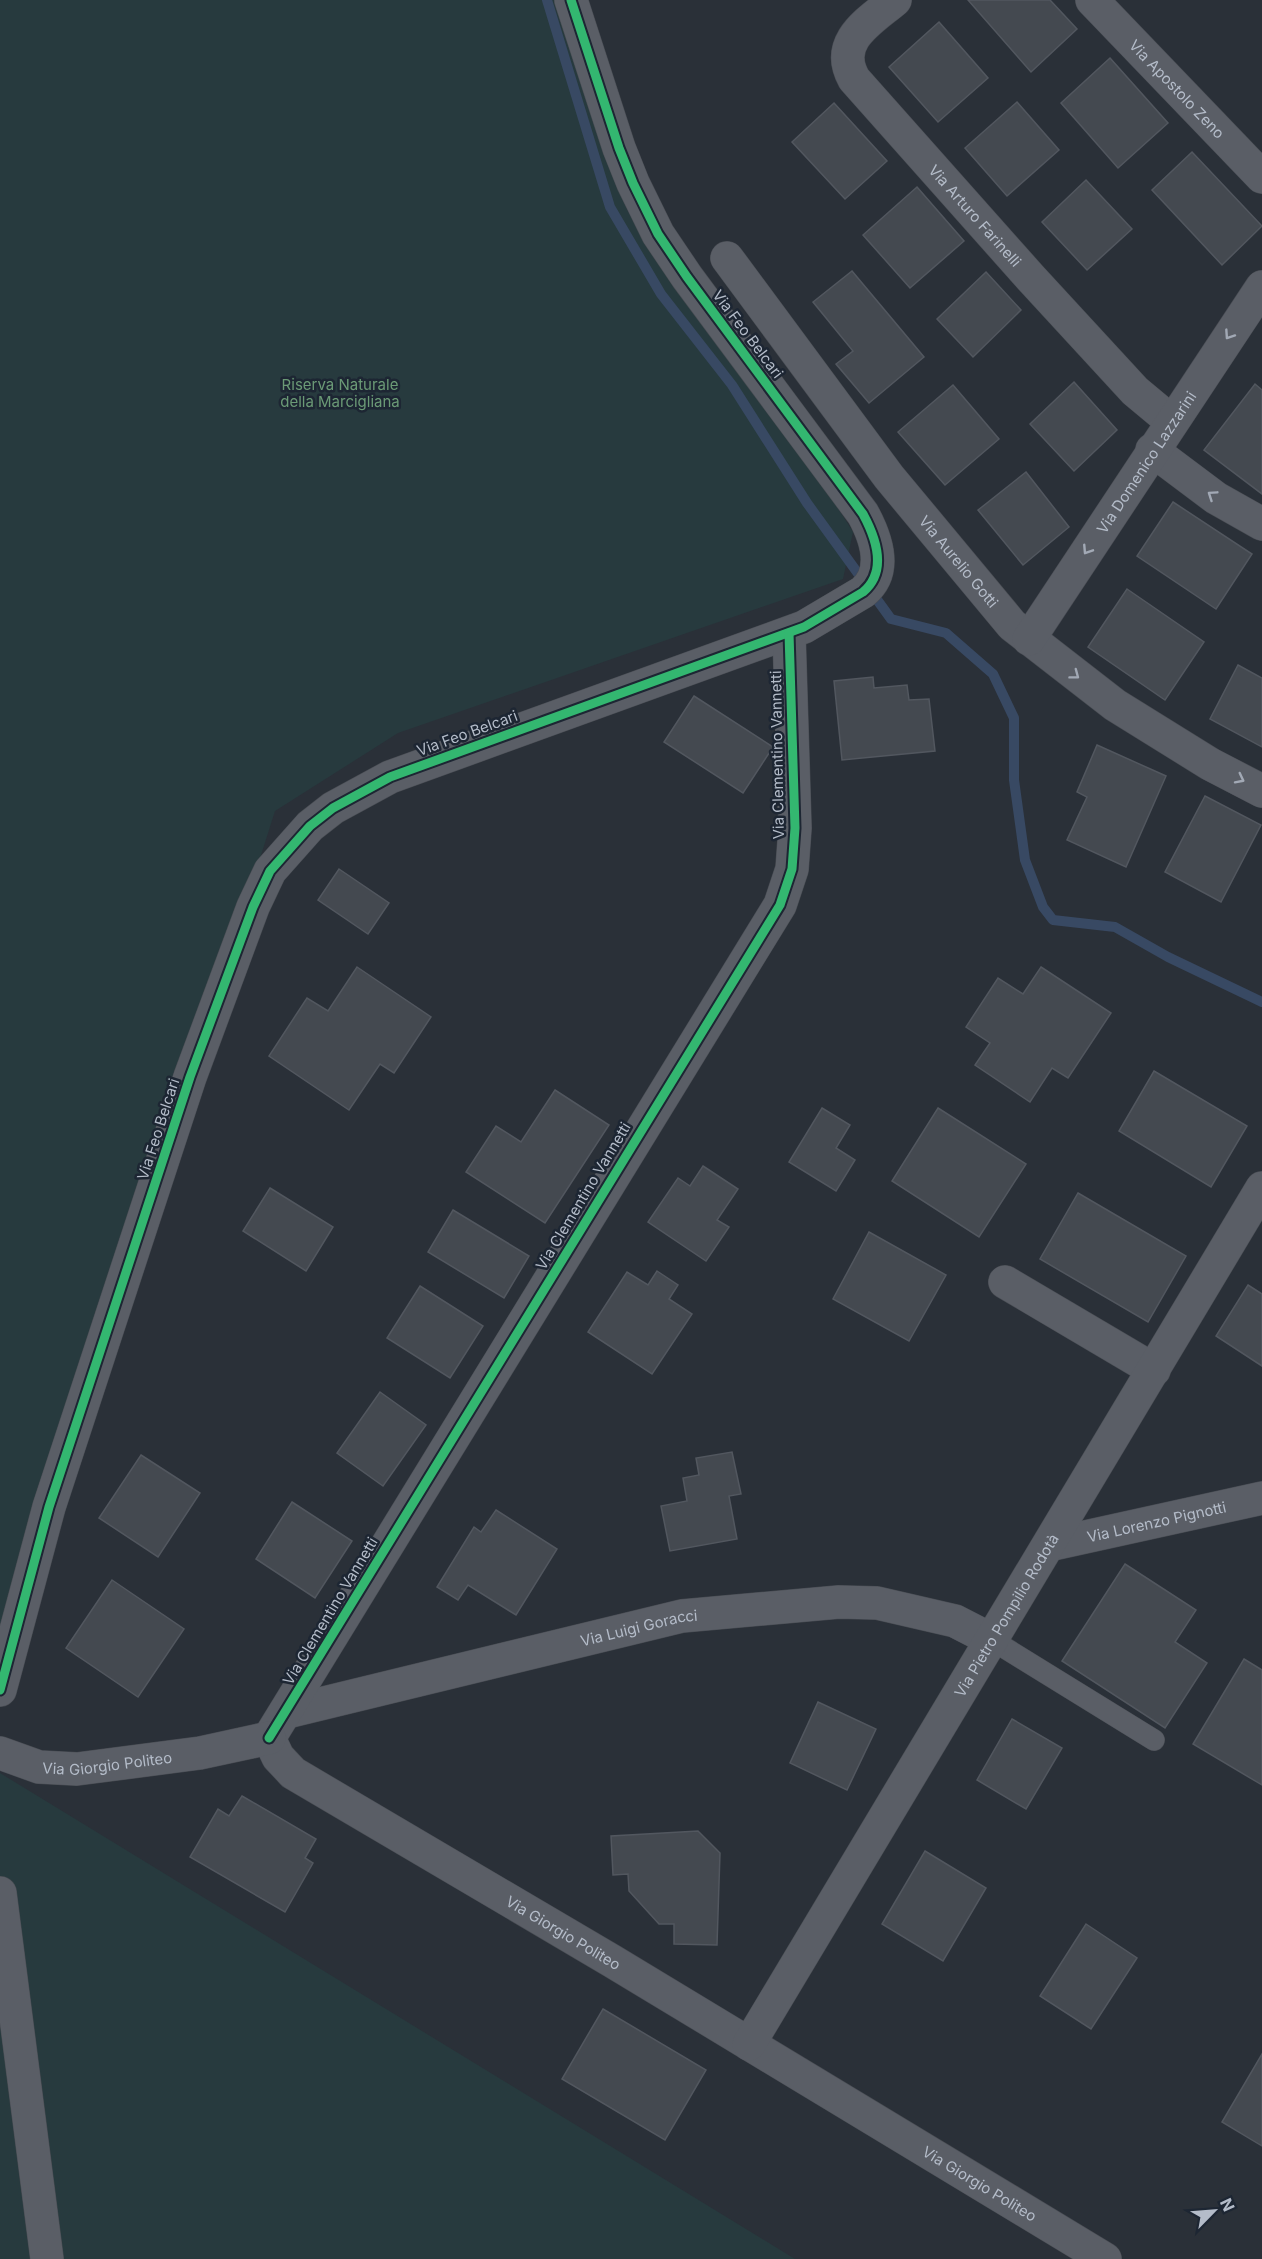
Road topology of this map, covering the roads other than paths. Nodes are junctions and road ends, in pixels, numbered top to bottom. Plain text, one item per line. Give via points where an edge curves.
1 (571, 0) edge
2 (895, 0) edge
3 (1092, 0) edge
4 (1262, 177) edge
5 (727, 258) dead end
6 (1262, 287) edge
7 (1171, 421) junction
8 (1152, 450) junction
9 (889, 477) junction
10 (857, 505) junction
11 (1262, 524) edge
12 (789, 633) junction
13 (1029, 639) junction
14 (1262, 791) edge
15 (1262, 1188) edge
16 (1005, 1282) dead end
17 (1154, 1370) junction
18 (1262, 1498) edge
19 (1049, 1545) junction
20 (992, 1640) junction
21 (0, 1690) edge
22 (287, 1712) junction
23 (268, 1738) junction
24 (1154, 1740) dead end
25 (0, 1753) edge
26 (0, 1893) edge
27 (749, 2044) junction
28 (47, 2259) edge
29 (1105, 2259) edge

1 - 10 street, Via Feo Belcari via 619,148 658,234
2 - 7 street, Via Arturo Farinelli via 849,41 847,57 854,79 1054,303 1136,391
3 - 4 street, Via Apostolo Zeno
5 - 9 street, Via Aurelio Gotti
6 -> 7 street, Via Domenico Lazzarini
7 - 8 street, Via Domenico Lazzarini
11 -> 8 street via 1208,493
8 -> 13 street, Via Domenico Lazzarini
9 - 10 street
9 - 13 street, Via Aurelio Gotti via 1012,625
10 - 12 street, Via Feo Belcari via 876,547 874,579 863,592
12 - 21 street, Via Feo Belcari via 390,777 325,814 289,846 270,871 253,907 179,1111 49,1507
12 - 22 street, Via Clementino Vannetti via 795,835 792,869 780,905
13 -> 14 street, Via Aurelio Gotti via 1134,717 1209,764
15 - 17 street, Via Pietro Pompilio Rodotà
16 - 17 street
17 - 19 street, Via Pietro Pompilio Rodotà
18 - 19 street, Via Lorenzo Pignotti
19 - 20 street, Via Pietro Pompilio Rodotà
20 - 22 street, Via Luigi Goracci via 955,1621 877,1603 838,1602 682,1616
20 - 24 lane
20 - 27 street, Via Pietro Pompilio Rodotà
22 - 23 street, Via Clementino Vannetti
23 - 25 street, Via Giorgio Politeo via 200,1753 77,1769 39,1767
23 - 27 street, Via Giorgio Politeo via 293,1773
26 - 28 street
27 - 29 street, Via Giorgio Politeo

